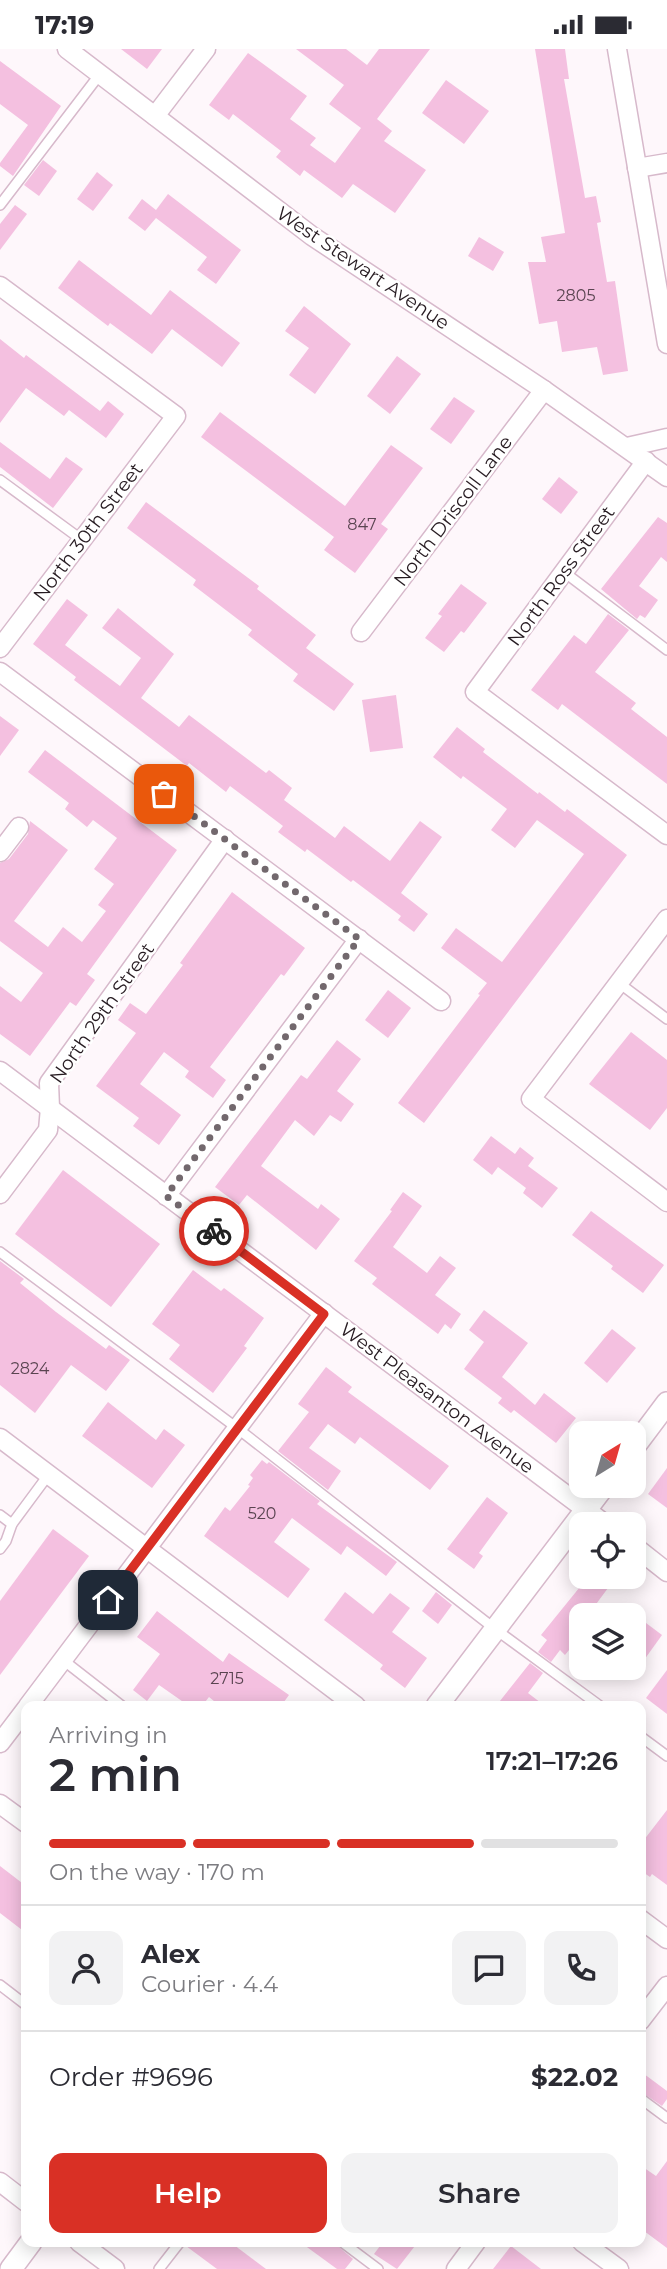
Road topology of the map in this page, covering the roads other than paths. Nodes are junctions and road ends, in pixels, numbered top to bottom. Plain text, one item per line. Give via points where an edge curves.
1 (67, 49) edge
2 (206, 49) edge
3 (617, 49) edge
4 (100, 74) junction
5 (155, 116) junction
6 (667, 163) edge
7 (637, 168) junction
8 (0, 205) edge
9 (0, 286) edge
10 (663, 300) edge
11 (667, 344) edge
12 (544, 390) junction
13 (667, 438) edge
14 (627, 447) junction
15 (646, 461) junction
16 (667, 477) edge
17 (0, 479) edge
18 (82, 540) junction
19 (564, 572) junction
20 (361, 632) dead end
21 (0, 648) edge
22 (667, 650) edge
23 (0, 672) edge
24 (19, 827) dead end
25 (667, 835) edge
26 (225, 839) junction
27 (0, 852) edge
28 (667, 919) edge
29 (359, 939) junction
30 (619, 983) junction
31 (441, 1000) dead end
32 (667, 1019) edge
33 (0, 1071) edge
34 (50, 1108) junction
35 (0, 1193) edge
36 (166, 1196) junction
37 (667, 1202) edge
38 (0, 1252) edge
39 (324, 1314) junction
40 (667, 1403) edge
41 (237, 1428) junction
42 (646, 1431) edge
43 (1, 1441) edge
44 (49, 1475) junction
45 (595, 1498) edge
46 (586, 1510) junction
47 (589, 1512) edge
48 (0, 1515) edge
49 (12, 1524) junction
50 (147, 1548) junction
51 (0, 1549) edge
52 (646, 1555) edge
53 (667, 1572) edge
54 (495, 1629) junction
55 (63, 1660) junction
56 (32, 1701) edge
57 (116, 1701) edge
58 (349, 1701) edge
59 (441, 1701) edge
60 (593, 1701) edge
61 (21, 1715) edge
62 (646, 1741) edge
63 (0, 1743) edge
64 (667, 1756) edge
65 (0, 1804) edge
66 (21, 1819) edge
67 (646, 1923) edge
68 (667, 1939) edge
69 (0, 1985) edge
70 (667, 1986) edge
71 (21, 2001) edge
72 (646, 2013) edge
73 (646, 2102) edge
74 (667, 2118) edge
75 (0, 2182) edge
76 (21, 2198) edge
77 (27, 2247) edge
78 (86, 2247) edge
79 (176, 2247) edge
80 (349, 2247) edge
81 (472, 2247) edge
82 (590, 2247) edge
83 (10, 2269) edge
84 (115, 2269) edge
85 (159, 2269) edge
86 (378, 2269) edge
87 (456, 2269) edge
88 (619, 2269) edge

1 - 4 street, West Stewart Avenue
2 - 5 street
3 - 7 street
4 - 5 street, West Stewart Avenue
4 - 8 lane
5 - 12 street, West Stewart Avenue via 312,236
6 - 7 street
7 - 10 street
9 - 18 street, North 30th Street via 176,416
10 - 11 street
12 - 14 street, West Stewart Avenue
12 - 20 street, North Driscoll Lane
13 - 14 street
14 - 15 street, West Stewart Avenue
15 - 16 street, West Stewart Avenue
15 - 19 street, North Ross Street
17 - 18 lane
18 - 21 street, North 30th Street
19 - 22 lane
19 - 25 street, North Ross Street via 475,691
23 - 26 street
24 - 27 street
26 - 29 street
26 - 34 street, North 29th Street via 49,1083
28 - 30 street
29 - 31 street
29 - 36 street
30 - 32 lane
30 - 37 street via 531,1099
33 - 34 street, West Pleasanton Avenue
34 - 35 street, North 29th Street via 48,1130
34 - 36 street, West Pleasanton Avenue
36 - 39 street, West Pleasanton Avenue
38 - 41 lane
39 - 41 street
39 - 46 street, West Pleasanton Avenue
40 - 42 street
41 - 50 street
41 - 54 lane
43 - 44 street
44 - 49 lane
44 - 50 street
45 - 46 street
46 - 47 street, West Pleasanton Avenue
46 - 54 street
48 - 49 lane
49 - 51 lane
50 - 55 street
50 - 58 street
52 - 53 street
54 - 59 street
54 - 60 lane
55 - 56 street
55 - 57 lane
61 - 63 street
62 - 64 lane
65 - 66 street
67 - 68 street
69 - 71 lane
70 - 72 street
73 - 74 lane
75 - 76 street
77 - 83 street
78 - 84 street
79 - 85 lane
80 - 86 lane
81 - 87 street
82 - 88 street

